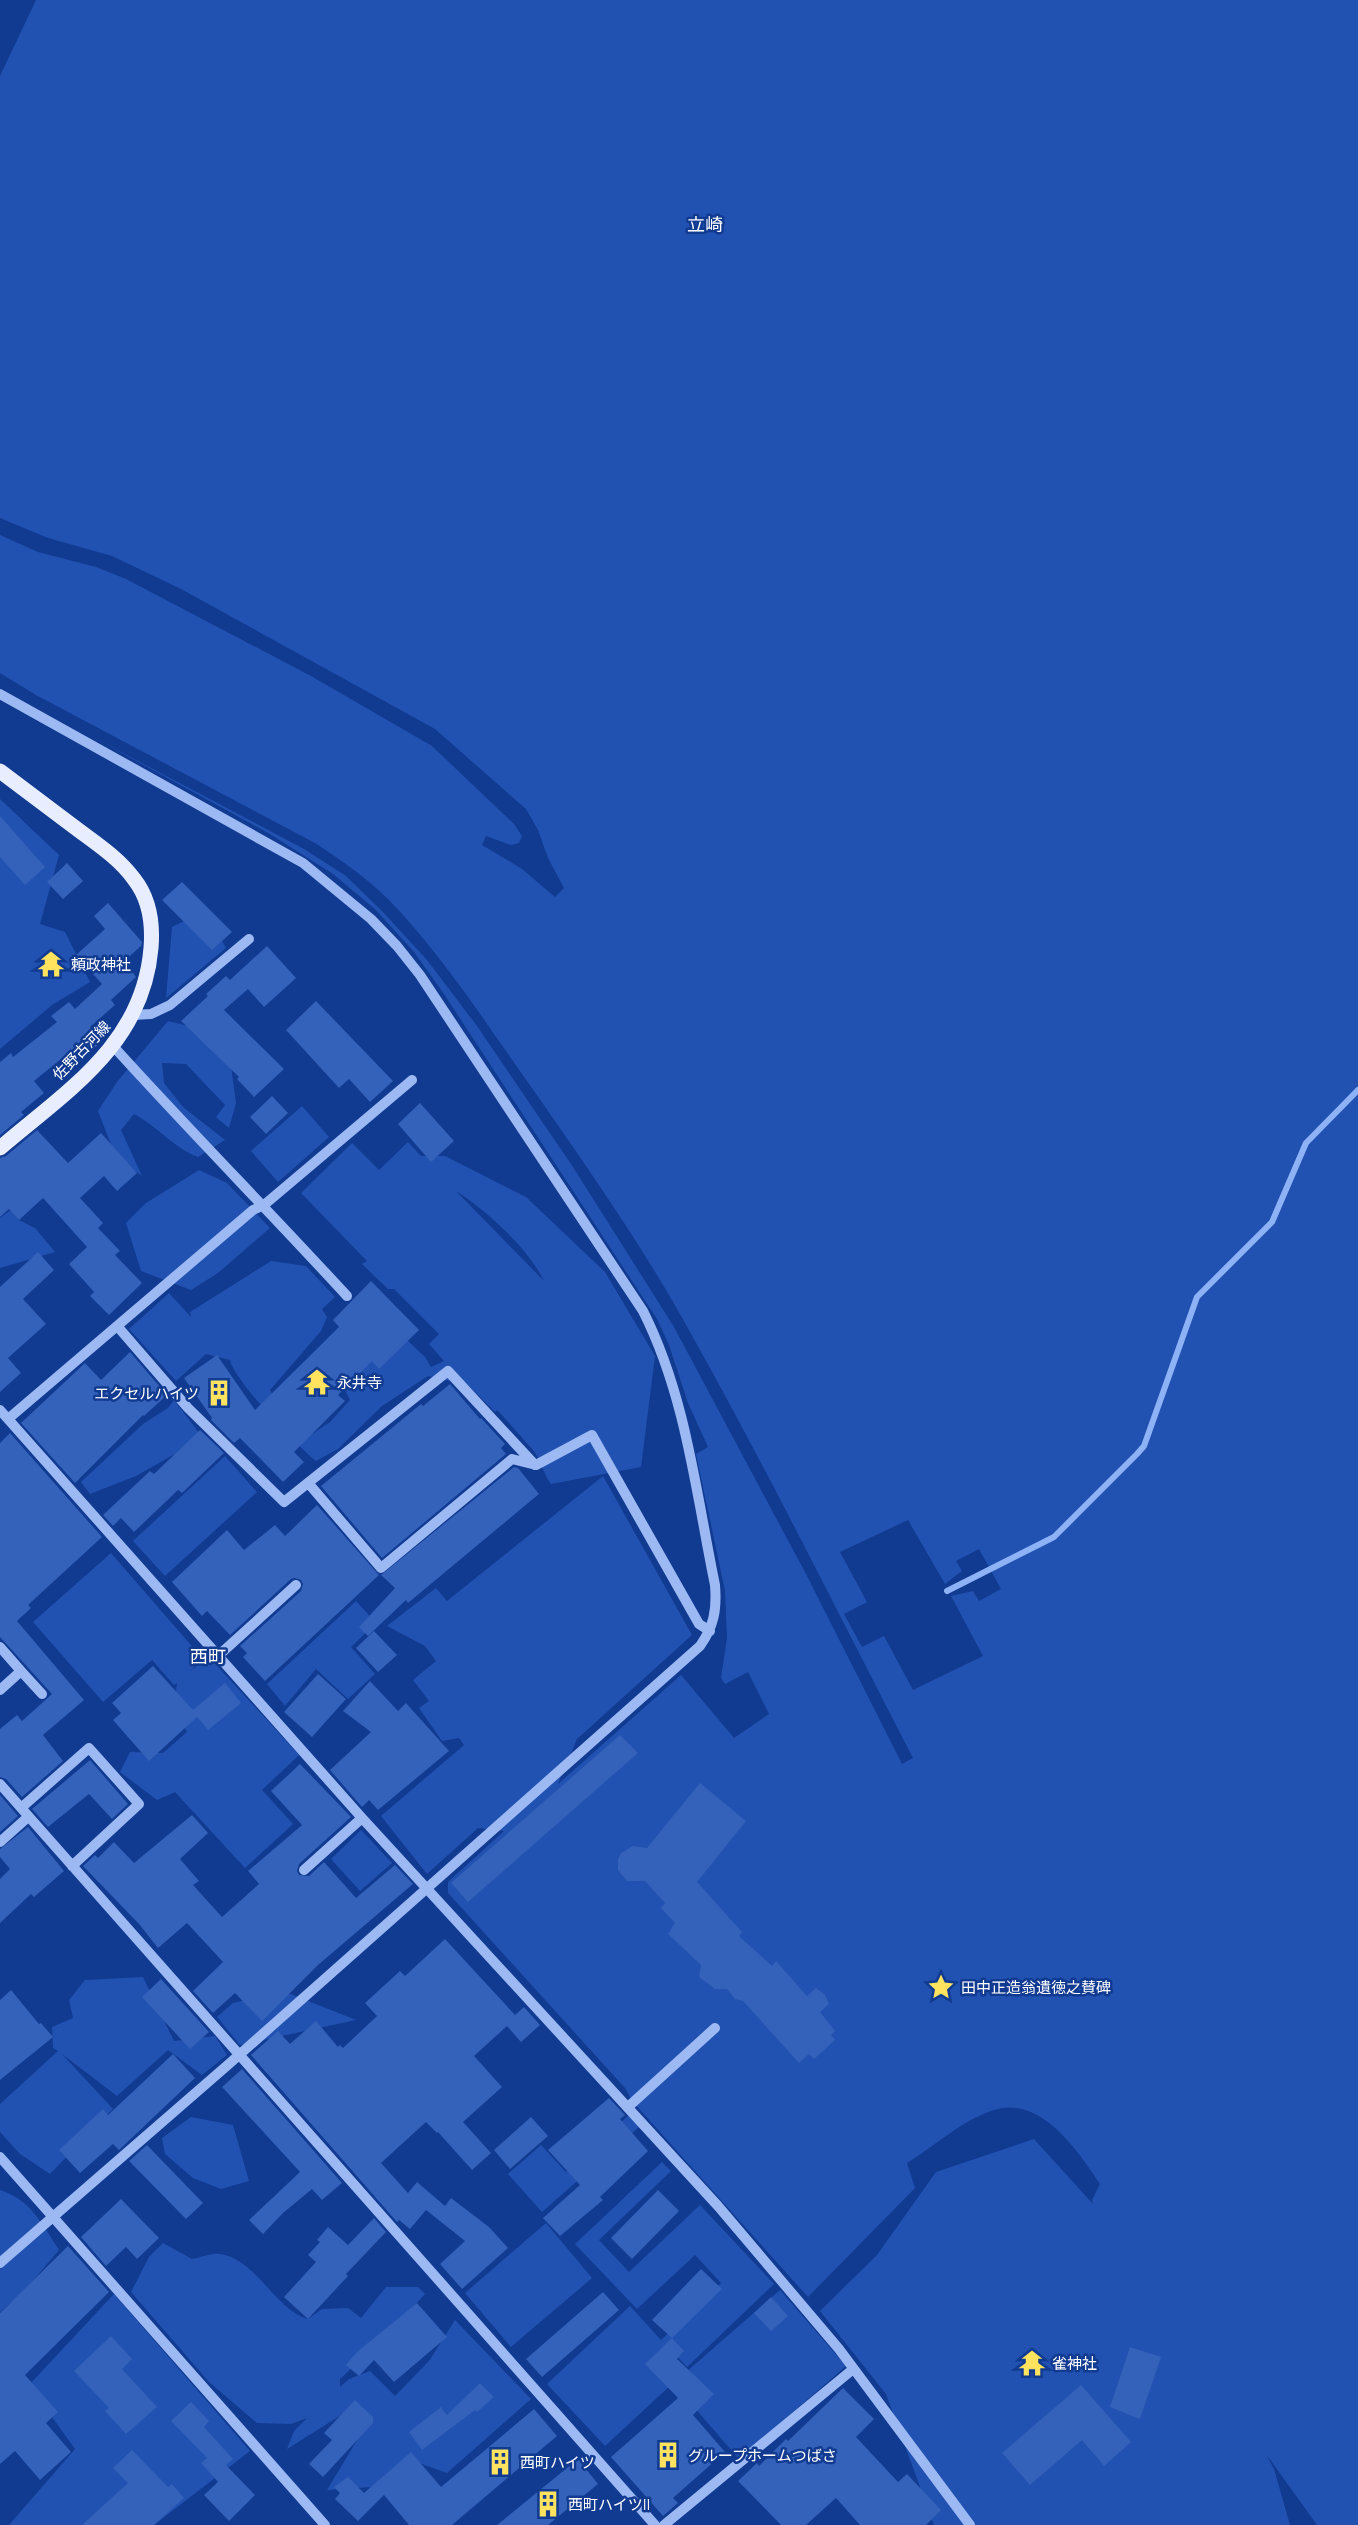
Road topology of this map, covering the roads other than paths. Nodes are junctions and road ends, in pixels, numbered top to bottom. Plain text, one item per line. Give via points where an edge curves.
1 (0, 694) edge
2 (0, 771) edge
3 (249, 939) dead end
4 (133, 1015) junction
5 (114, 1047) junction
6 (412, 1080) dead end
7 (0, 1148) edge
8 (264, 1205) junction
9 (347, 1296) dead end
10 (118, 1327) junction
11 (0, 1410) edge
12 (8, 1419) junction
13 (536, 1465) junction
14 (309, 1484) junction
15 (296, 1585) dead end
16 (710, 1631) junction
17 (0, 1647) edge
18 (218, 1656) junction
19 (21, 1671) junction
20 (0, 1690) edge
21 (42, 1694) dead end
22 (0, 1784) edge
23 (25, 1812) junction
24 (362, 1818) junction
25 (0, 1842) edge
26 (72, 1866) junction
27 (304, 1870) dead end
28 (427, 1887) junction
29 (715, 2028) dead end
30 (239, 2055) junction
31 (628, 2107) junction
32 (0, 2157) edge
33 (54, 2217) junction
34 (0, 2264) edge
35 (852, 2370) junction
36 (325, 2525) edge
37 (655, 2525) edge
38 (664, 2525) edge
39 (970, 2525) edge

1 - 16 street via 303,863 371,919 420,975 643,1311 661,1346 678,1402 715,1586
2 - 4 main road, 佐野古河線 via 118,861 145,897 152,940 150,967
3 - 4 street via 170,1005 151,1014
4 - 5 main road, 佐野古河線
5 - 7 main road, 佐野古河線
5 - 8 street via 197,1139
6 - 8 street
8 - 9 street
8 - 10 street via 253,1210
10 - 12 street
10 - 14 street via 188,1407 284,1502
11 - 12 street
12 - 18 street
13 - 14 street via 512,1459 381,1568
13 - 14 street via 448,1371
13 - 16 street via 592,1435 699,1624
15 - 18 street
16 - 28 street via 687,1658
17 - 19 street
18 - 24 street
19 - 20 street
19 - 21 street
22 - 23 street
23 - 25 street
23 - 26 street
23 - 26 street via 89,1748 139,1804
24 - 27 street
24 - 28 street
26 - 30 street
28 - 30 street
28 - 31 street
29 - 31 street
30 - 33 street
30 - 37 street
31 - 35 street via 718,2206 839,2349
32 - 33 street
33 - 34 street
33 - 36 street
35 - 38 street
35 - 39 street

